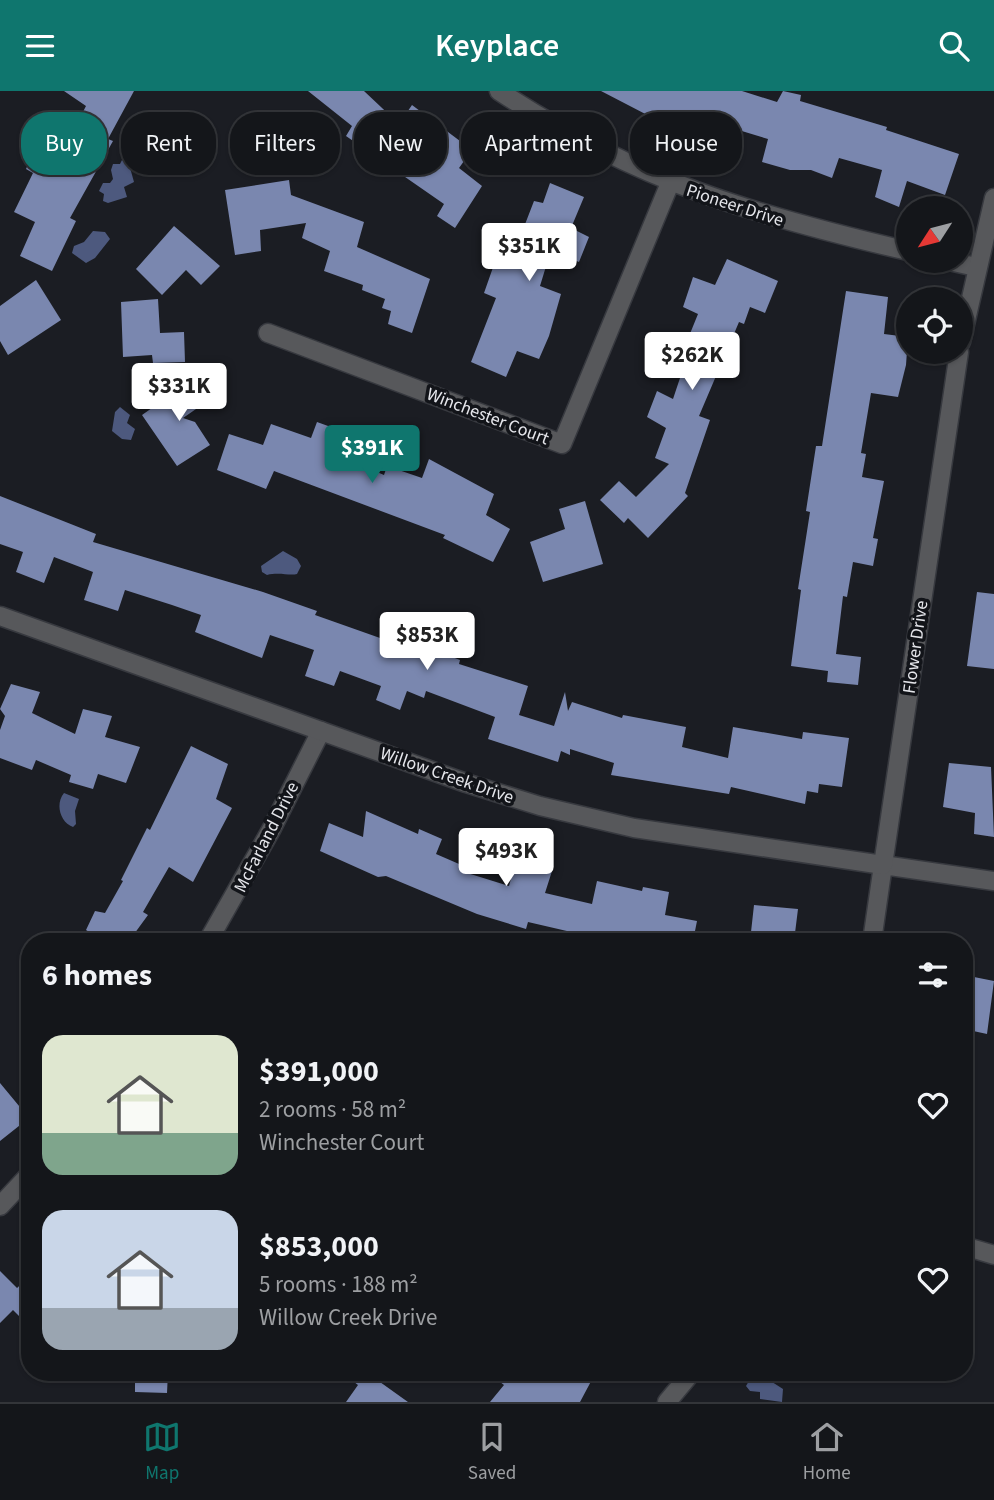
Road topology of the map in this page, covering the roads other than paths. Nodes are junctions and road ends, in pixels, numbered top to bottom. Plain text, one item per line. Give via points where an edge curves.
1 (499, 91) edge
2 (670, 183) junction
3 (994, 198) edge
4 (896, 248) edge
5 (973, 266) edge
6 (976, 267) junction
7 (972, 287) edge
8 (268, 333) dead end
9 (957, 364) edge
10 (0, 616) edge
11 (321, 731) junction
12 (883, 865) junction
13 (994, 881) edge
14 (213, 933) edge
15 (873, 933) edge
16 (21, 1184) edge
17 (0, 1206) edge
18 (973, 1249) edge
19 (994, 1255) edge
20 (684, 1381) edge
21 (667, 1402) edge

1 - 2 street, Pioneer Drive via 603,153
2 - 4 street, Pioneer Drive via 794,225
2 - 8 street, Winchester Court via 562,444
3 - 6 street
5 - 6 street
6 - 7 street
9 - 12 street, Flower Drive
10 - 11 street, Willow Creek Drive
11 - 12 street, Willow Creek Drive via 540,806 634,828
11 - 14 street, McFarland Drive
12 - 13 street, Willow Creek Drive
12 - 15 street, Flower Drive
16 - 17 street
18 - 19 street
20 - 21 street

